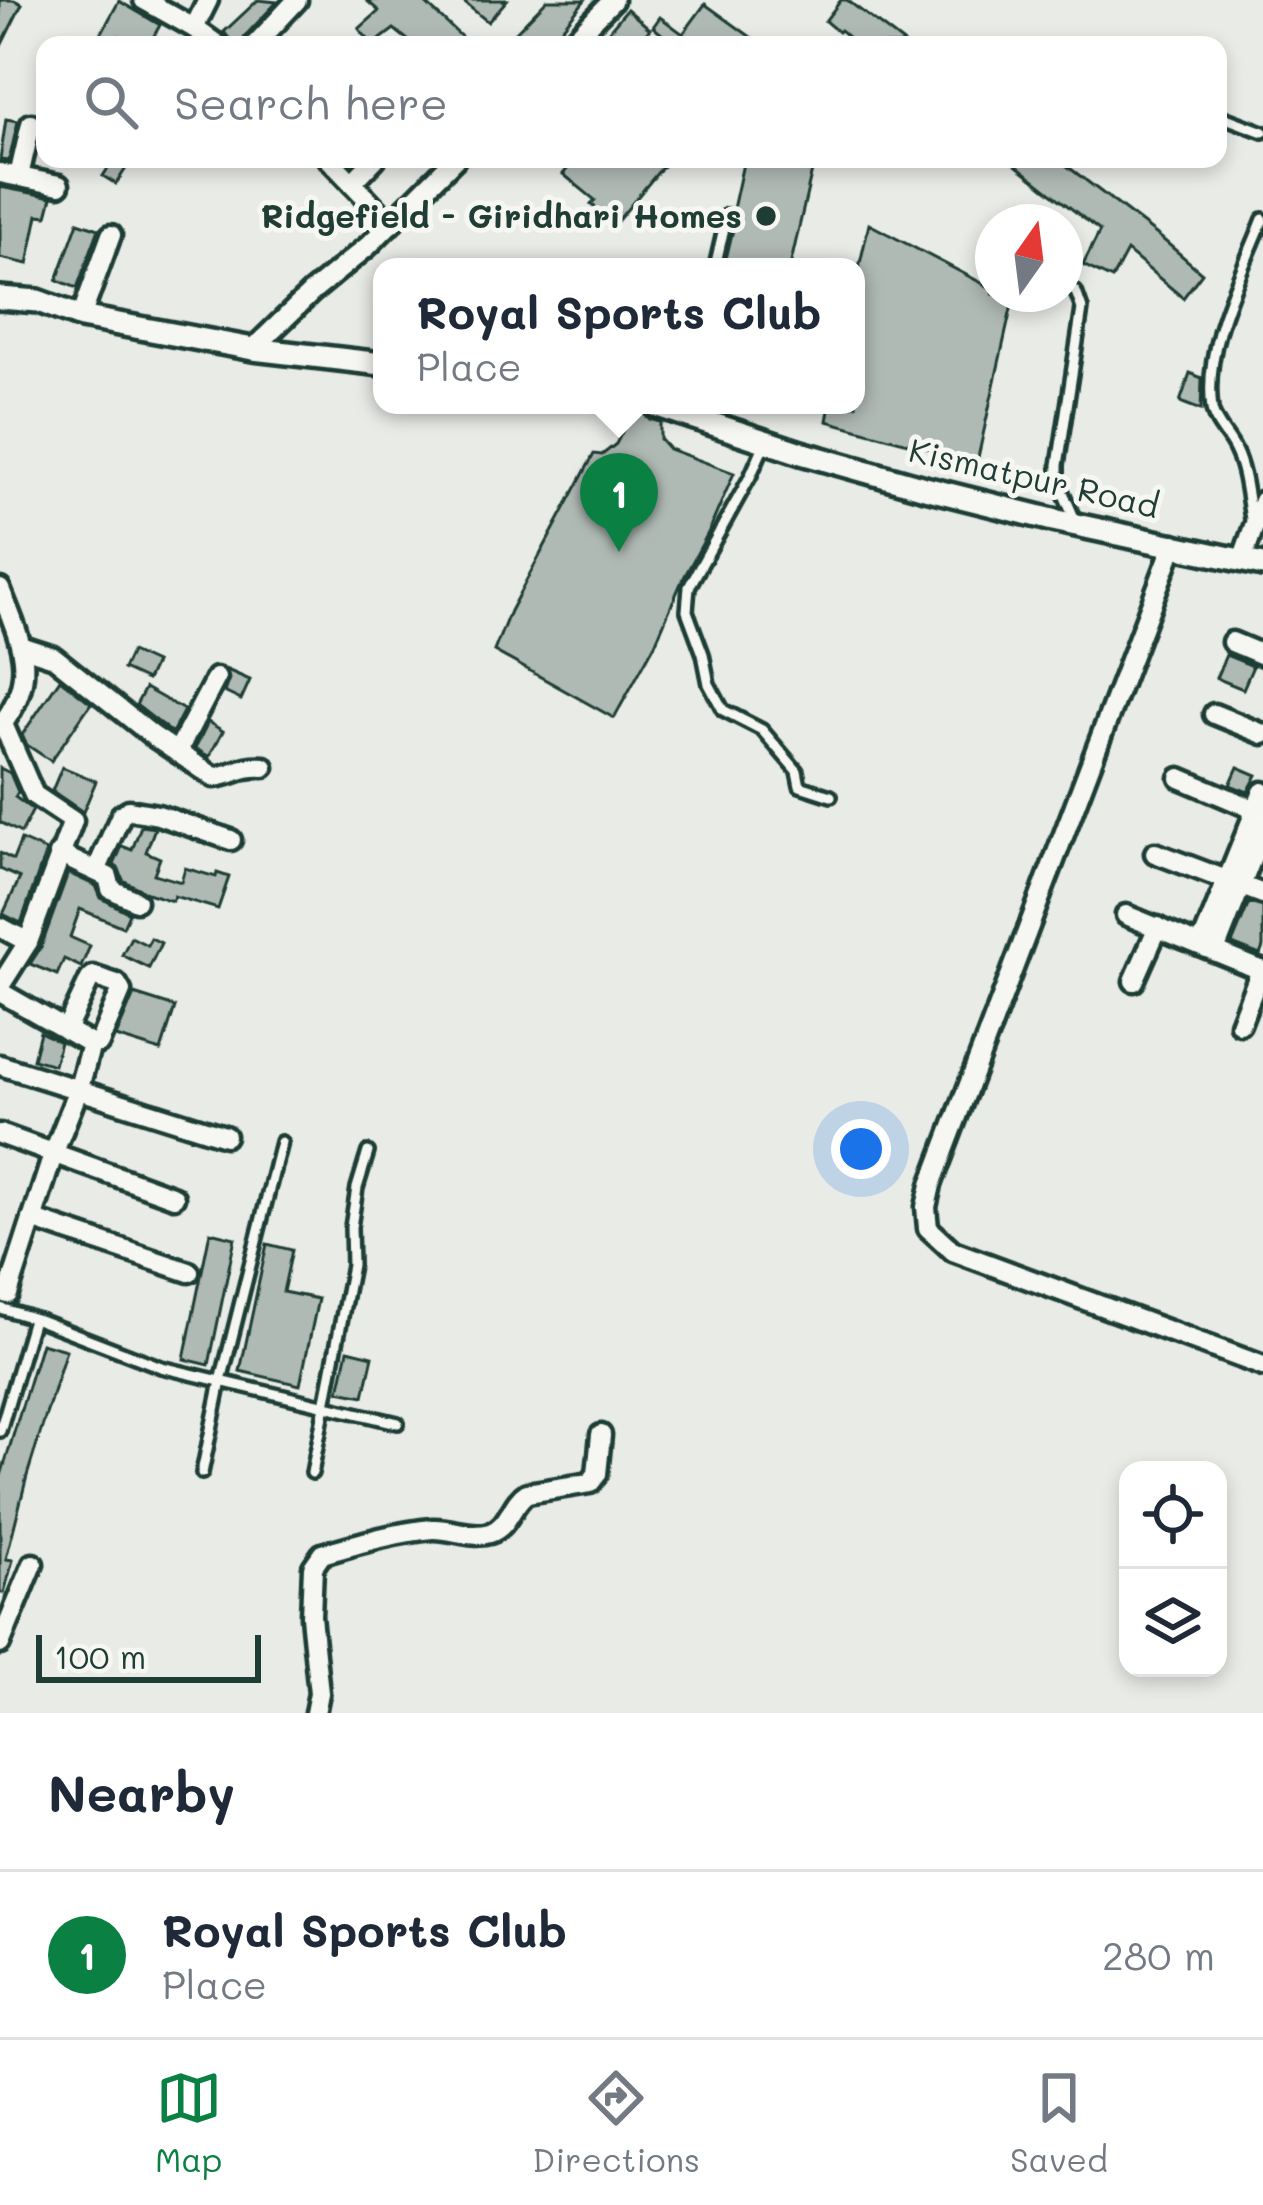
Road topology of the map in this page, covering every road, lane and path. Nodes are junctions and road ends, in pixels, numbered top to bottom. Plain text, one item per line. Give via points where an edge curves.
1 (144, 0) edge
2 (208, 0) edge
3 (297, 0) edge
4 (614, 0) edge
5 (194, 28) junction
6 (205, 36) edge
7 (263, 36) edge
8 (577, 36) edge
9 (1227, 118) edge
10 (31, 124) dead end
11 (1263, 132) edge
12 (338, 168) edge
13 (366, 168) edge
14 (446, 168) edge
15 (9, 174) edge
16 (352, 183) junction
17 (58, 184) dead end
18 (727, 214) dead end
19 (1263, 219) edge
20 (391, 224) junction
21 (111, 235) dead end
22 (717, 258) edge
23 (0, 298) edge
24 (1082, 312) edge
25 (81, 316) junction
26 (253, 349) junction
27 (373, 363) edge
28 (694, 414) edge
29 (766, 442) junction
30 (1263, 501) edge
31 (1077, 525) junction
32 (1253, 529) junction
33 (1174, 544) junction
34 (1252, 563) edge
35 (0, 589) edge
36 (1232, 642) dead end
37 (23, 647) junction
38 (1263, 656) edge
39 (216, 677) dead end
40 (1214, 713) dead end
41 (2, 726) edge
42 (1263, 734) edge
43 (177, 752) junction
44 (264, 767) dead end
45 (1180, 778) dead end
46 (831, 796) dead end
47 (1260, 805) edge
48 (1263, 830) edge
49 (231, 840) dead end
50 (1155, 853) dead end
51 (59, 854) junction
52 (96, 871) junction
53 (1234, 882) junction
54 (1263, 894) edge
55 (136, 901) dead end
56 (1126, 914) dead end
57 (0, 927) edge
58 (1158, 927) junction
59 (28, 941) junction
60 (1208, 948) junction
61 (1262, 971) edge
62 (1134, 981) dead end
63 (0, 989) edge
64 (1240, 1024) dead end
65 (66, 1030) junction
66 (91, 1044) junction
67 (0, 1065) edge
68 (78, 1091) junction
69 (3, 1135) edge
70 (225, 1136) dead end
71 (281, 1142) dead end
72 (53, 1151) junction
73 (368, 1152) dead end
74 (0, 1156) edge
75 (174, 1197) dead end
76 (32, 1219) junction
77 (190, 1272) dead end
78 (0, 1291) edge
79 (0, 1308) edge
80 (33, 1318) junction
81 (1263, 1366) edge
82 (221, 1381) junction
83 (326, 1406) junction
84 (398, 1423) dead end
85 (0, 1431) edge
86 (601, 1435) dead end
87 (202, 1473) dead end
88 (312, 1473) dead end
89 (33, 1564) dead end
90 (0, 1645) edge
91 (315, 1713) edge

1 - 5 street
2 - 5 street
3 - 7 street
4 - 8 street
5 - 6 street
9 - 11 lane
10 - 15 street
12 - 16 street
13 - 16 street
14 - 20 street
15 - 17 street
16 - 20 street
18 - 22 lane
19 - 32 lane via 1215,346 1212,395 1214,417 1241,466
20 - 26 street
21 - 25 street
23 - 25 street
24 - 31 lane via 1058,465
25 - 26 street
26 - 27 street
28 - 29 street, Kismatpur Road
29 - 31 street, Kismatpur Road
29 - 46 lane via 689,587 687,611 723,710 762,730 800,786
30 - 32 street
31 - 33 street, Kismatpur Road
32 - 34 street
33 - 34 street, Kismatpur Road
33 - 81 street via 931,1185 928,1228 953,1251
35 - 37 street
36 - 38 street
37 - 41 street via 25,668
37 - 43 street via 54,657
39 - 43 street
40 - 42 street
41 - 51 street via 34,795 74,821
43 - 44 street via 214,777
45 - 47 street
47 - 53 street
48 - 53 street
49 - 52 street via 129,810
50 - 53 street
51 - 52 street
51 - 59 street
52 - 55 street
53 - 54 street
53 - 60 street
56 - 58 street
57 - 59 street
58 - 60 street
58 - 62 street
59 - 63 street
60 - 61 street
61 - 64 street
63 - 65 street
65 - 66 street
65 - 66 street via 93,976 117,985 99,1043
66 - 68 street
67 - 68 street
68 - 70 street
68 - 72 street
69 - 72 street
69 - 74 street
71 - 82 lane
72 - 75 street
72 - 76 street
73 - 83 lane
76 - 77 street
76 - 78 street via 8,1294
79 - 80 lane
80 - 82 lane
80 - 85 lane
82 - 83 lane
82 - 87 lane
83 - 84 lane
83 - 88 lane
86 - 91 street via 590,1483 527,1493 491,1532 436,1529 322,1555 313,1567 311,1608
89 - 90 street

